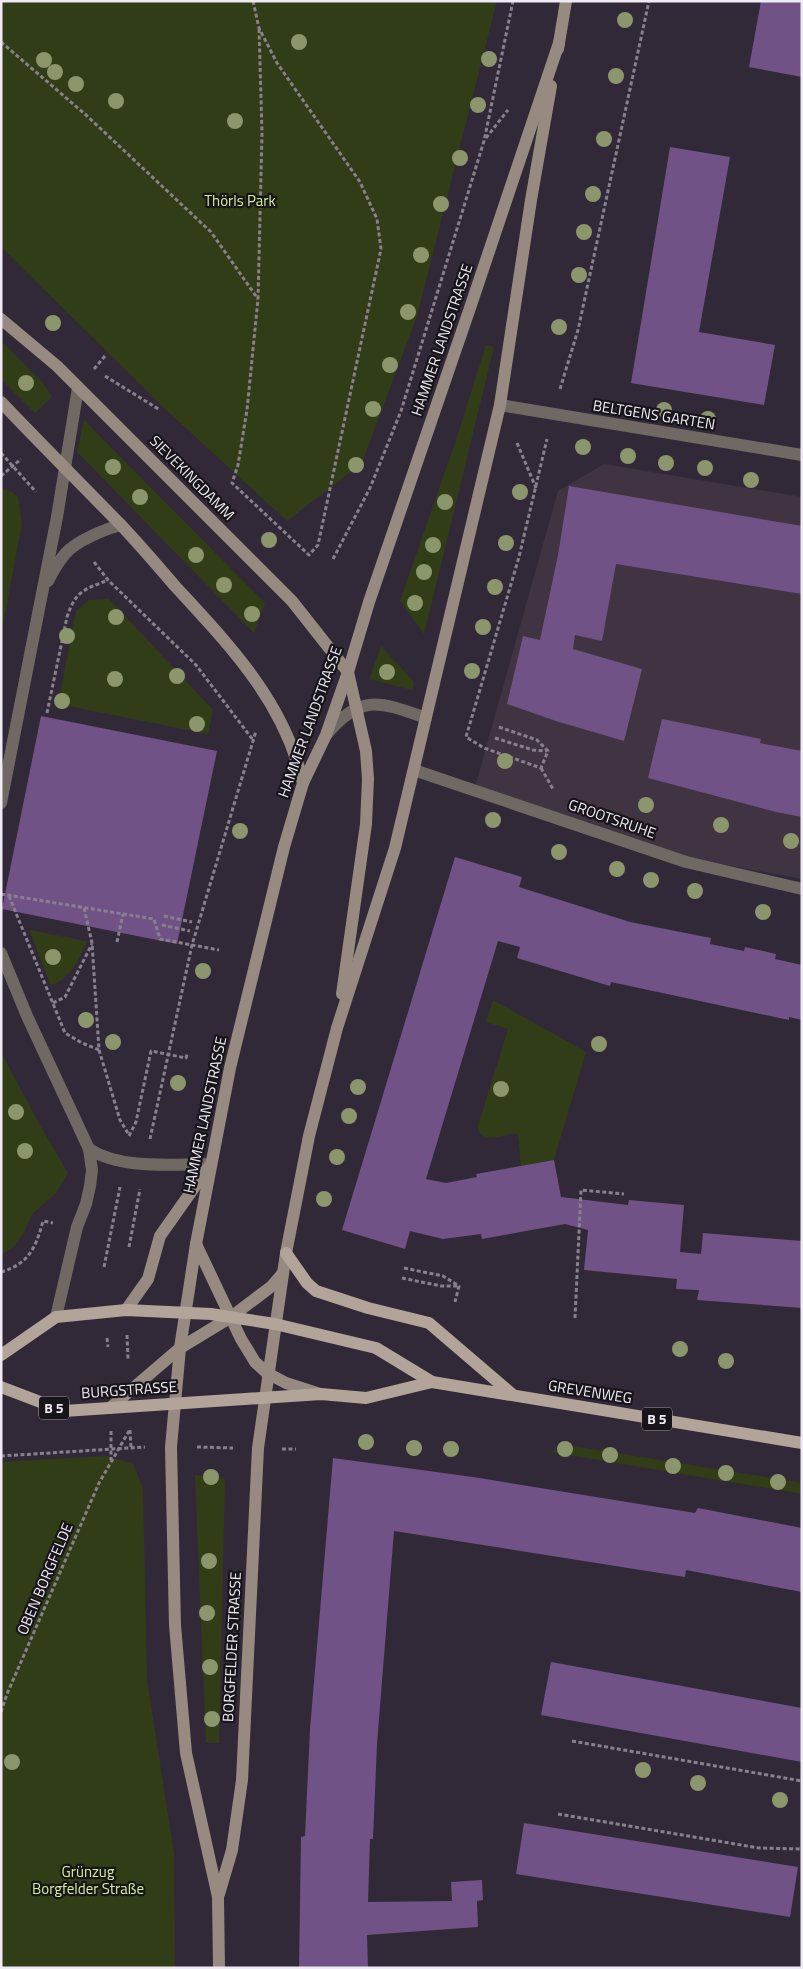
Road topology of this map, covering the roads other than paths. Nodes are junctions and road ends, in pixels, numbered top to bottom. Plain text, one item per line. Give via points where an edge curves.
1 (566, 1) edge
2 (559, 42) junction
3 (1, 319) edge
4 (78, 388) junction
5 (1, 402) edge
6 (500, 406) junction
7 (802, 455) edge
8 (66, 469) junction
9 (121, 525) junction
10 (42, 594) junction
11 (348, 672) junction
12 (357, 708) junction
13 (426, 718) junction
14 (326, 735) junction
15 (414, 770) junction
16 (303, 783) junction
17 (1, 803) edge
18 (802, 890) edge
19 (1, 953) edge
20 (337, 1028) junction
21 (89, 1149) junction
22 (211, 1164) junction
23 (196, 1244) junction
24 (286, 1253) junction
25 (283, 1273) junction
26 (126, 1310) junction
27 (185, 1312) junction
28 (56, 1317) junction
29 (231, 1317) junction
30 (275, 1324) junction
31 (180, 1348) junction
32 (1, 1355) edge
33 (267, 1373) junction
34 (432, 1382) junction
35 (1, 1387) edge
36 (321, 1394) junction
37 (513, 1396) junction
38 (264, 1397) junction
39 (174, 1403) junction
40 (110, 1408) junction
41 (802, 1443) edge
42 (218, 1897) junction
43 (219, 1968) edge

1 - 2 main road, HAMMER LANDSTRASSE
2 - 6 main road, HAMMER LANDSTRASSE
2 - 11 main road, HAMMER LANDSTRASSE
3 - 4 main road, SIEVEKINGDAMM
4 - 8 street
4 - 11 main road, SIEVEKINGDAMM via 292,601
5 - 8 main road
6 - 7 street, BELTGENS GARTEN
6 - 13 main road, HAMMER LANDSTRASSE
8 - 9 main road
8 - 10 street
9 - 10 street via 102,530 66,552
9 - 16 main road via 232,648 267,695 291,742
10 - 17 street
11 - 12 main road
11 - 14 main road, HAMMER LANDSTRASSE
12 - 13 street via 366,704 382,704
12 - 14 street via 350,710
12 - 20 main road via 366,751 366,824
13 - 15 main road, HAMMER LANDSTRASSE
14 - 16 main road, HAMMER LANDSTRASSE
15 - 18 street, GROOTSRUHE via 686,862
15 - 20 main road, HAMMER LANDSTRASSE via 396,848
16 - 22 main road, HAMMER LANDSTRASSE via 284,847 230,1068
19 - 21 street
20 - 24 main road, HAMMER LANDSTRASSE via 309,1136
21 - 22 street via 98,1155 145,1164
21 - 28 street via 90,1186
22 - 23 main road, HAMMER LANDSTRASSE
22 - 26 main road via 160,1236 148,1279
23 - 27 main road, HAMMER LANDSTRASSE
23 - 29 main road
24 - 25 main road, HAMMER LANDSTRASSE
24 - 37 main road via 316,1291 428,1323
25 - 29 main road via 272,1286
25 - 30 main road, HAMMER LANDSTRASSE
26 - 27 main road, B 5
26 - 28 main road, B 5
27 - 29 main road, GREVENWEG / B 5
27 - 31 main road, HAMMER LANDSTRASSE
28 - 32 main road, B 5
29 - 30 main road, GREVENWEG / B 5
29 - 31 main road
29 - 33 main road via 241,1339
30 - 33 main road, HAMMER LANDSTRASSE
30 - 34 main road, GREVENWEG / B 5 via 376,1348
31 - 39 main road, HAMMER LANDSTRASSE
31 - 40 main road
33 - 36 main road
33 - 38 main road, HAMMER LANDSTRASSE
34 - 36 main road, GREVENWEG / B 5 via 366,1398
34 - 37 main road, GREVENWEG / B 5
35 - 40 main road, BURGSTRASSE / B 5 via 64,1411
36 - 38 main road, GREVENWEG / B 5
37 - 41 main road, GREVENWEG / B 5
38 - 39 main road, BURGSTRASSE / B 5
38 - 42 main road, BORGFELDER STRASSE via 258,1448 242,1780 232,1850
39 - 40 main road, BURGSTRASSE / B 5
39 - 42 main road, BORGFELDER STRASSE via 171,1448 178,1665 186,1753
42 - 43 main road, BORGFELDER STRASSE

